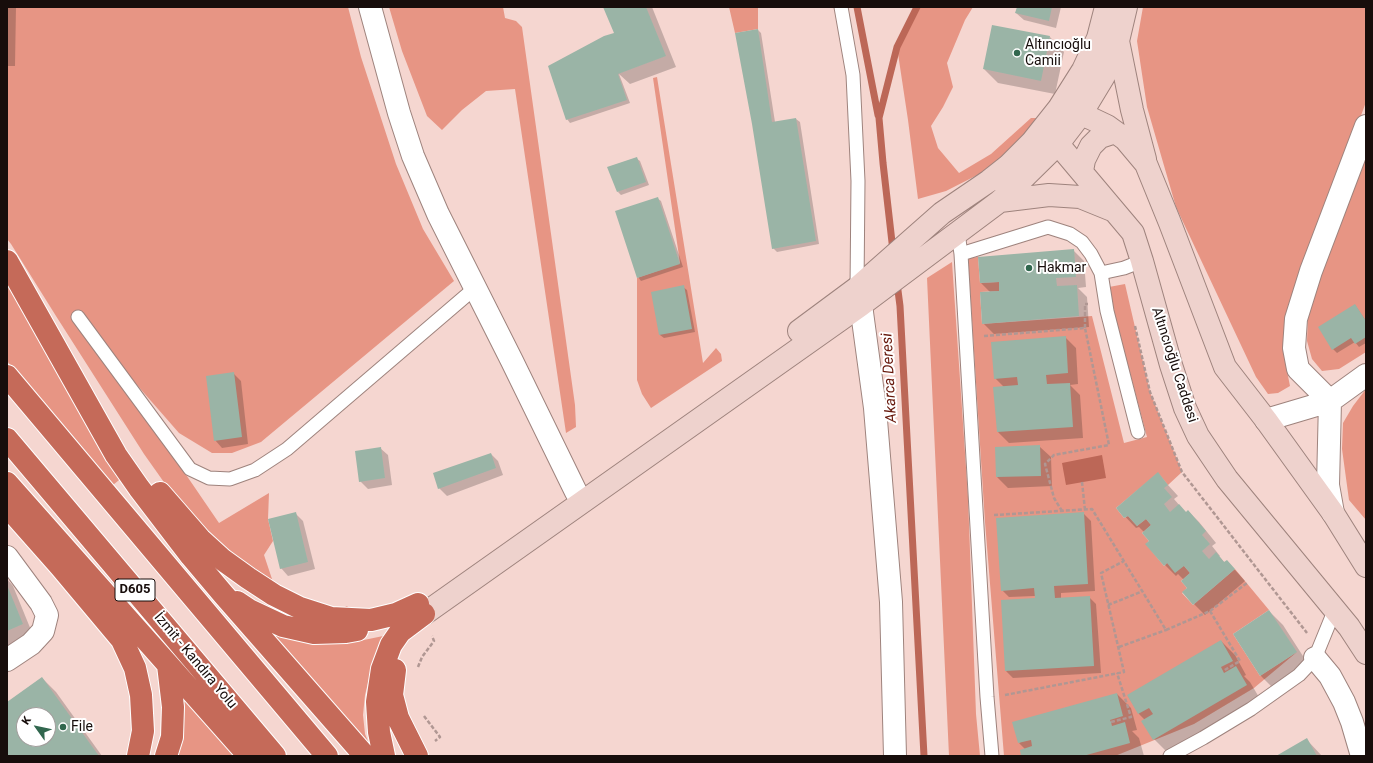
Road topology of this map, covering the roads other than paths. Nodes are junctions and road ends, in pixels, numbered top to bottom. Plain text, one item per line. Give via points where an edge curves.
1 (370, 7) edge
2 (841, 7) edge
3 (1106, 7) edge
4 (1126, 7) edge
5 (1118, 41) junction
6 (1081, 114) junction
7 (1054, 116) junction
8 (1366, 126) edge
9 (1114, 132) junction
10 (1058, 144) junction
11 (1146, 164) junction
12 (1082, 171) junction
13 (1000, 201) junction
14 (1114, 211) junction
15 (7, 244) edge
16 (960, 244) junction
17 (7, 261) edge
18 (1142, 261) junction
19 (1101, 273) junction
20 (475, 288) junction
21 (859, 296) junction
22 (78, 317) dead end
23 (1366, 374) edge
24 (7, 376) edge
25 (1330, 401) junction
26 (1266, 420) junction
27 (1138, 432) dead end
28 (7, 439) edge
29 (7, 483) edge
30 (576, 492) junction
31 (7, 506) edge
32 (1333, 513) junction
33 (7, 557) edge
34 (1366, 566) edge
35 (222, 594) junction
36 (421, 609) junction
37 (1335, 609) junction
38 (1318, 651) junction
39 (1366, 653) edge
40 (7, 660) edge
41 (168, 665) junction
42 (138, 756) edge
43 (166, 756) edge
44 (249, 756) edge
45 (276, 756) edge
46 (327, 756) edge
47 (366, 756) edge
48 (384, 756) edge
49 (417, 756) edge
50 (895, 756) edge
51 (992, 756) edge
52 (1170, 756) edge
53 (1362, 756) edge

1 - 20 street via 413,156 438,214
2 - 21 lane via 853,75 858,180
3 - 7 main road via 1098,38 1083,70
4 - 5 main road
5 - 6 main road via 1104,76
5 - 11 main road
6 - 7 main road via 1071,108
6 - 9 main road
6 - 10 main road
7 - 10 main road, Altıncıoğlu Caddesi via 1051,134
7 - 21 main road via 1008,166 942,213
8 - 25 street via 1311,271 1296,319 1294,348 1298,369
9 - 11 main road via 1125,139
9 - 12 main road via 1100,137 1091,146
10 - 12 main road, Altıncıoğlu Caddesi
10 - 13 main road
11 - 26 main road via 1225,368
12 - 14 main road, Altıncıoğlu Caddesi
13 - 14 main road via 1049,195 1080,197
13 - 16 main road
14 - 18 main road, Altıncıoğlu Caddesi via 1133,233
15 - 36 highway via 24,268 72,355 138,463 163,497 200,539 223,560 248,578 300,608 331,618 371,620
16 - 19 lane via 1048,226 1070,234 1082,242
16 - 21 main road
16 - 51 lane
17 - 35 highway via 116,455
18 - 19 lane
18 - 37 main road, Altıncıoğlu Caddesi via 1173,372 1198,436 1227,479
19 - 27 lane via 1106,311
20 - 22 lane via 287,449 255,470 230,479 209,478 190,469
20 - 30 street
21 - 30 main road
21 - 36 main road
21 - 50 street via 875,408 891,602
23 - 25 street
24 - 46 highway
25 - 26 street
25 - 32 street via 1328,485
26 - 32 main road
28 - 45 highway, İzmit - Kandıra Yolu / D605
29 - 41 highway
30 - 36 main road
31 - 42 highway via 122,640 135,668 141,695 143,731
32 - 34 main road
33 - 40 street via 47,615 43,631 31,644
35 - 36 highway via 283,626 314,633 346,632 374,627
35 - 47 highway
36 - 48 highway via 400,632 382,669 377,702
36 - 49 highway via 396,665 392,695 398,718
37 - 38 lane
37 - 39 main road, Altıncıoğlu Caddesi
38 - 52 lane via 1299,675 1252,710
38 - 53 street via 1344,702
41 - 43 highway via 173,707 172,737
41 - 44 highway

